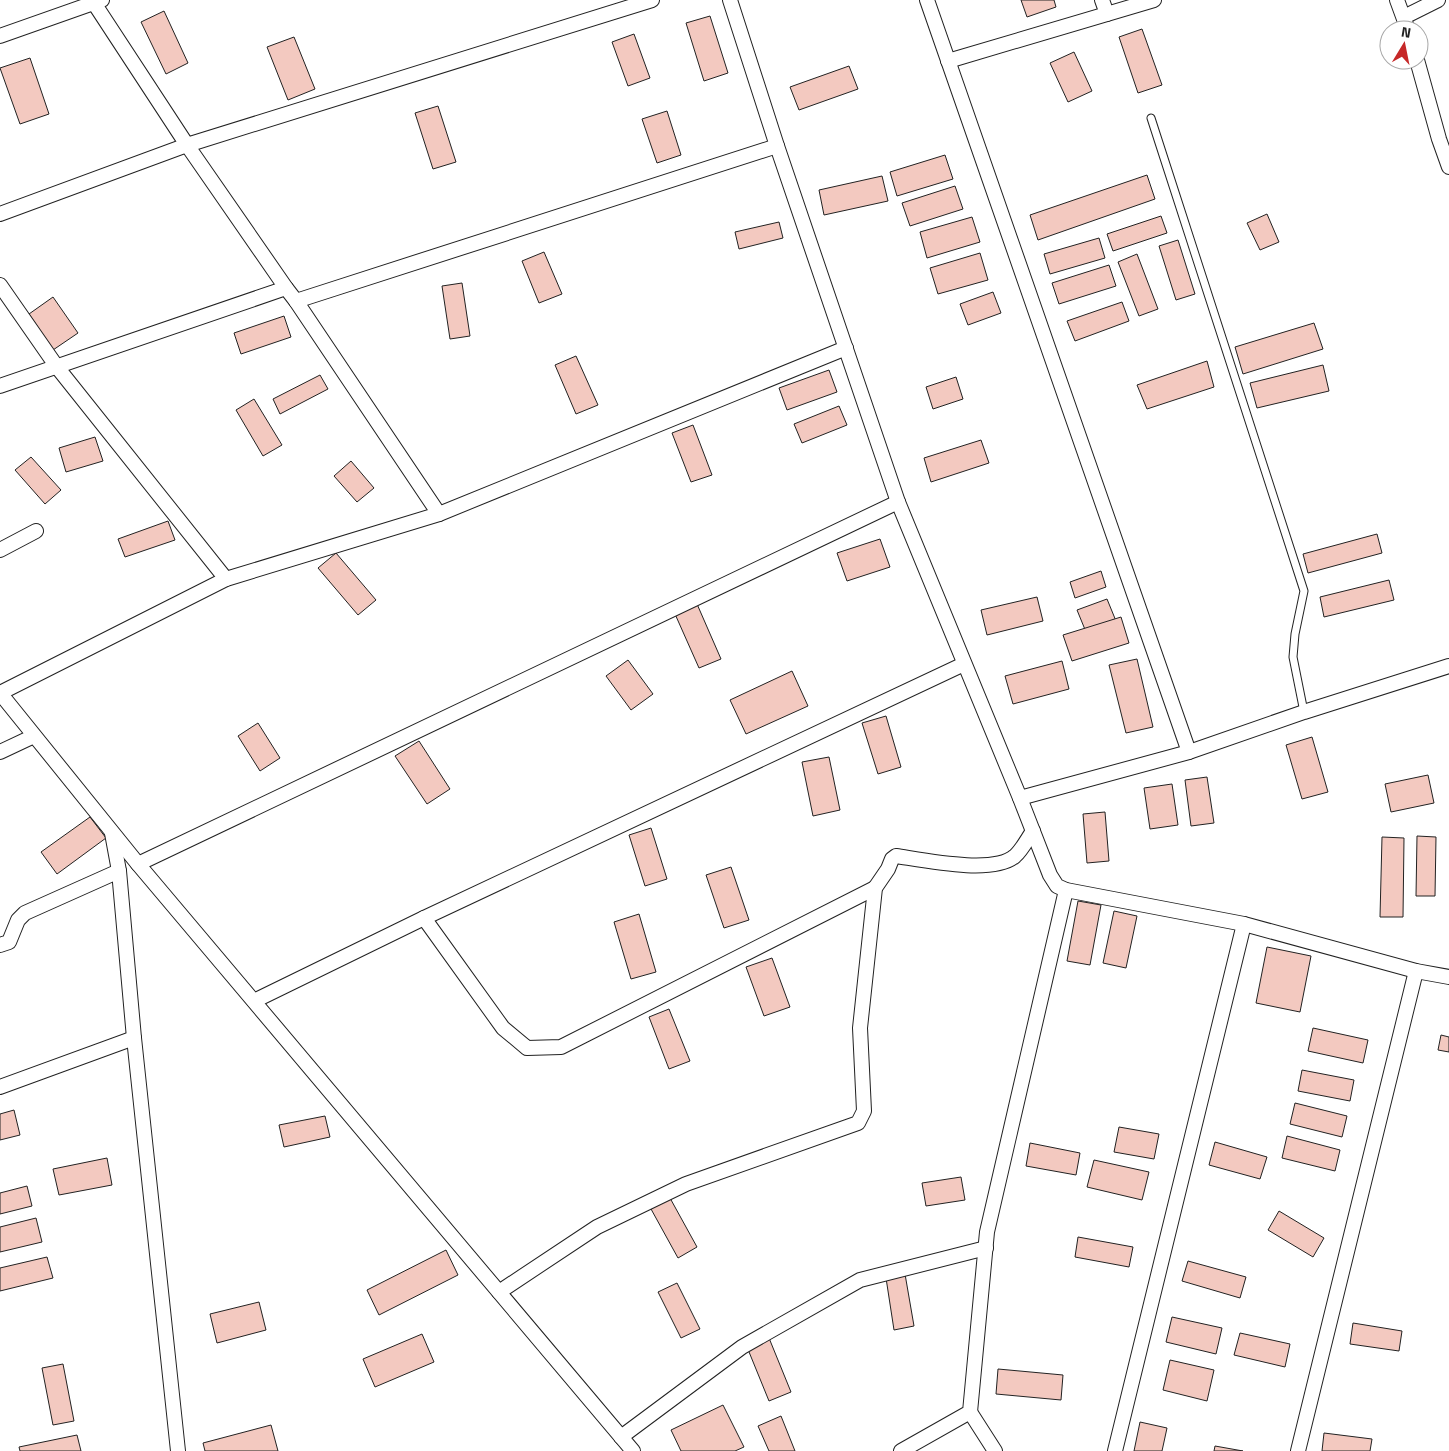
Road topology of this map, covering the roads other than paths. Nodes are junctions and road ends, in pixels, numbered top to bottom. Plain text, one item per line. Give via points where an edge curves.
1 (652, 0) edge
2 (730, 0) edge
3 (927, 0) edge
4 (1102, 0) edge
5 (1154, 0) edge
6 (1397, 0) edge
7 (1438, 0) edge
8 (98, 2) edge
9 (1106, 14) junction
10 (1405, 20) edge
11 (1410, 20) edge
12 (0, 36) edge
13 (948, 61) junction
14 (1420, 70) edge
15 (1151, 118) dead end
16 (187, 145) junction
17 (777, 146) junction
18 (1449, 167) edge
19 (0, 214) edge
20 (0, 286) edge
21 (286, 288) junction
22 (296, 301) junction
23 (846, 348) junction
24 (57, 367) junction
25 (0, 386) edge
26 (898, 502) junction
27 (440, 514) junction
28 (36, 531) dead end
29 (0, 550) edge
30 (226, 579) junction
31 (964, 664) junction
32 (1449, 666) edge
33 (0, 693) edge
34 (1304, 712) junction
35 (34, 736) junction
36 (0, 752) edge
37 (1189, 752) junction
38 (1020, 798) junction
39 (111, 831) junction
40 (1033, 831) junction
41 (138, 864) junction
42 (119, 871) junction
43 (875, 888) junction
44 (1066, 890) junction
45 (424, 918) junction
46 (1244, 924) junction
47 (0, 945) edge
48 (1416, 970) junction
49 (1449, 977) edge
50 (254, 1001) junction
51 (134, 1038) junction
52 (0, 1087) edge
53 (986, 1248) junction
54 (499, 1292) junction
55 (970, 1412) junction
56 (621, 1437) junction
57 (178, 1451) edge
58 (633, 1451) edge
59 (901, 1451) edge
60 (995, 1451) edge
61 (1115, 1451) edge
62 (1298, 1451) edge

1 - 16 street
2 - 17 street
3 - 13 street
4 - 9 street
5 - 9 street
6 - 10 street
7 - 11 street
8 - 12 street
8 - 16 street
9 - 13 street
13 - 37 street
14 - 18 street
15 - 34 lane via 1304,591 1293,657
16 - 19 street
16 - 21 street
17 - 22 street
17 - 23 street
20 - 24 street
21 - 22 street
21 - 24 street
22 - 27 street
23 - 26 street
23 - 27 street
24 - 25 street
24 - 30 street
26 - 31 street
26 - 41 street
27 - 30 street
28 - 29 street
30 - 33 street
31 - 38 street
31 - 45 street
32 - 34 street
33 - 35 street
34 - 37 street
35 - 36 street
35 - 39 street
37 - 38 street
38 - 40 street
39 - 41 street
39 - 42 street
40 - 43 street via 1015,857 996,864 972,867 894,857
40 - 44 street via 1050,875 1057,886
41 - 50 street
42 - 47 street via 25,913 8,942
42 - 51 street
43 - 45 street via 561,1047 527,1048 503,1028
43 - 54 street via 860,1028 864,1111 858,1123 686,1184 597,1227
44 - 46 street
44 - 53 street via 987,1232
45 - 50 street
46 - 48 street
46 - 61 street
48 - 49 street
48 - 62 street
50 - 54 street
51 - 52 street
51 - 57 street
53 - 55 street
53 - 56 street via 860,1280 742,1347
54 - 56 street
55 - 59 street
55 - 60 street
56 - 58 street

